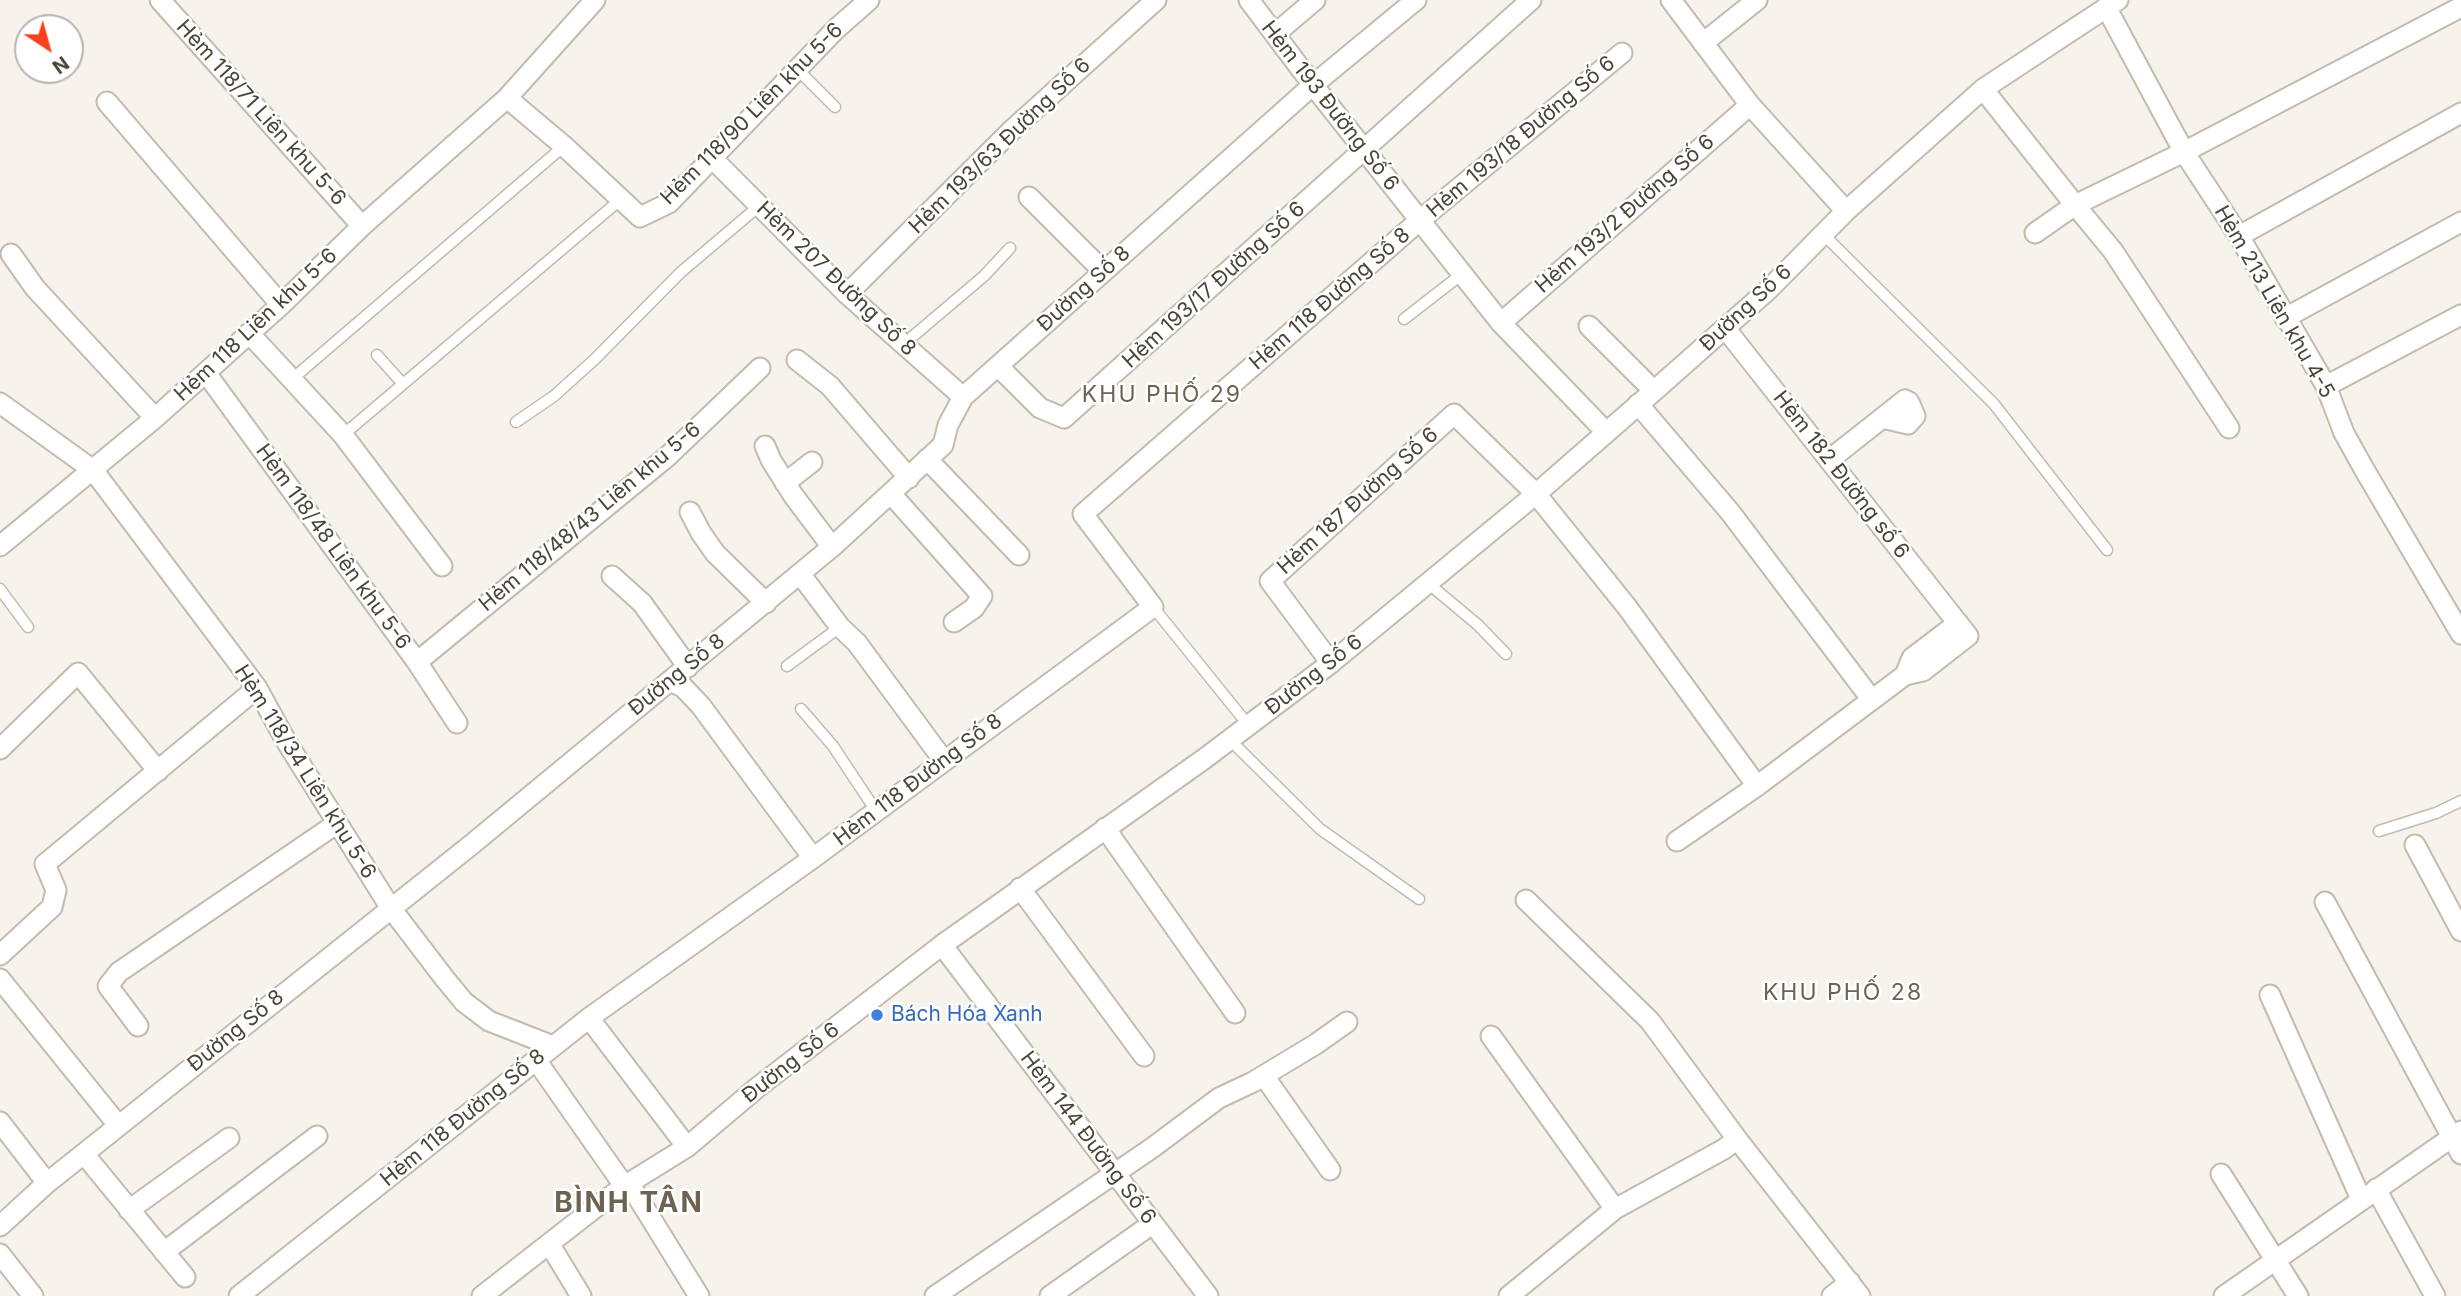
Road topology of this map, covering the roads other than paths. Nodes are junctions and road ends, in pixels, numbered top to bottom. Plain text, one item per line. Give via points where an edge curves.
1 (596, 0) edge
2 (869, 0) edge
3 (1156, 0) edge
4 (1249, 0) edge
5 (1315, 0) edge
6 (1416, 0) edge
7 (1531, 0) edge
8 (1671, 0) edge
9 (1758, 0) edge
10 (169, 3) edge
11 (2112, 3) edge
12 (2461, 7) edge
13 (1275, 34) junction
14 (1703, 43) junction
15 (1622, 53) dead end
16 (797, 69) junction
17 (1313, 85) junction
18 (1983, 89) junction
19 (507, 99) junction
20 (107, 102) dead end
21 (1750, 106) junction
22 (835, 107) dead end
23 (2461, 113) edge
24 (564, 146) junction
25 (1365, 150) junction
26 (2184, 152) junction
27 (711, 158) junction
28 (1029, 197) dead end
29 (620, 200) junction
30 (2075, 205) junction
31 (759, 206) junction
32 (1846, 211) junction
33 (1419, 221) junction
34 (2461, 222) edge
35 (362, 226) junction
36 (2035, 233) dead end
37 (1823, 234) junction
38 (2239, 236) junction
39 (1010, 248) dead end
40 (11, 254) dead end
41 (1103, 271) junction
42 (1462, 274) junction
43 (847, 294) junction
44 (281, 304) junction
45 (2461, 315) edge
46 (1404, 318) dead end
47 (2286, 318) junction
48 (1501, 323) junction
49 (1589, 326) dead end
50 (1725, 328) junction
51 (249, 333) junction
52 (906, 346) junction
53 (377, 355) dead end
54 (797, 360) dead end
55 (998, 366) junction
56 (760, 368) dead end
57 (206, 373) junction
58 (291, 380) junction
59 (403, 384) junction
60 (2326, 386) junction
61 (1654, 391) junction
62 (963, 397) junction
63 (0, 403) edge
64 (1638, 404) junction
65 (155, 418) junction
66 (1882, 418) dead end
67 (516, 422) dead end
68 (2229, 428) dead end
69 (1606, 432) junction
70 (343, 435) junction
71 (765, 446) dead end
72 (927, 459) junction
73 (1829, 460) junction
74 (812, 462) dead end
75 (93, 470) junction
76 (909, 478) junction
77 (785, 483) junction
78 (1536, 494) junction
79 (892, 495) junction
80 (690, 512) dead end
81 (0, 546) edge
82 (832, 547) junction
83 (2106, 550) dead end
84 (1019, 555) dead end
85 (442, 566) dead end
86 (801, 575) junction
87 (612, 576) dead end
88 (1429, 584) junction
89 (0, 589) edge
90 (766, 603) junction
91 (1153, 607) junction
92 (954, 622) dead end
93 (840, 627) junction
94 (28, 628) dead end
95 (2461, 634) edge
96 (1506, 654) dead end
97 (417, 662) junction
98 (1332, 663) junction
99 (787, 666) dead end
100 (688, 667) junction
101 (670, 681) junction
102 (257, 688) junction
103 (1872, 700) junction
104 (800, 709) dead end
105 (457, 723) dead end
106 (1249, 726) junction
107 (1229, 739) junction
108 (0, 749) edge
109 (944, 761) junction
110 (158, 771) junction
111 (1757, 786) junction
112 (2461, 801) edge
113 (876, 811) junction
114 (337, 824) junction
115 (1105, 828) junction
116 (2379, 831) dead end
117 (1677, 841) dead end
118 (2415, 845) dead end
119 (813, 859) junction
120 (1020, 888) junction
121 (1419, 899) dead end
122 (1526, 900) dead end
123 (2325, 902) dead end
124 (390, 907) junction
125 (2461, 932) edge
126 (943, 945) junction
127 (0, 955) edge
128 (0, 979) edge
129 (2270, 995) dead end
130 (1235, 1013) dead end
131 (589, 1018) junction
132 (1347, 1022) dead end
133 (138, 1026) dead end
134 (1491, 1036) dead end
135 (553, 1046) junction
136 (1144, 1056) dead end
137 (536, 1060) junction
138 (1264, 1076) junction
139 (0, 1122) edge
140 (118, 1125) junction
141 (2456, 1134) edge
142 (317, 1136) dead end
143 (229, 1139) dead end
144 (1737, 1139) junction
145 (687, 1147) junction
146 (84, 1154) junction
147 (2461, 1154) edge
148 (1330, 1170) dead end
149 (1114, 1173) junction
150 (2221, 1174) dead end
151 (47, 1183) junction
152 (627, 1185) junction
153 (2369, 1194) junction
154 (1615, 1209) junction
155 (129, 1210) junction
156 (1153, 1223) junction
157 (0, 1226) edge
158 (550, 1245) junction
159 (164, 1252) junction
160 (0, 1254) edge
161 (2274, 1260) junction
162 (185, 1277) dead end
163 (1855, 1289) edge
164 (33, 1296) edge
165 (239, 1296) edge
166 (482, 1296) edge
167 (580, 1296) edge
168 (699, 1296) edge
169 (935, 1296) edge
170 (1050, 1296) edge
171 (1208, 1296) edge
172 (1509, 1296) edge
173 (1832, 1296) edge
174 (2224, 1296) edge
175 (2298, 1296) edge
176 (2435, 1296) edge

1 - 19 street, Hẻm 118 Liên khu 5-6
2 - 16 street, Hẻm 118/90 Liên khu 5-6
3 - 43 street, Hẻm 193/63 Đường Số 6 via 1012,130
4 - 13 street, Hẻm 193 Đường Số 6
5 - 13 street
6 - 17 street, Đường Số 8
7 - 25 street
8 - 14 street
9 - 14 street
10 - 35 street, Hẻm 118/71 Liên khu 5-6
11 - 18 street, Đường Số 6
11 - 26 street, Hẻm 213 Liên khu 4-5
12 - 26 street
13 - 17 street, Hẻm 193 Đường Số 6
14 - 21 street
15 - 33 street, Hẻm 193/18 Đường Số 6
16 - 22 lane
16 - 27 street, Hẻm 118/90 Liên khu 5-6
17 - 25 street, Hẻm 193 Đường Số 6
17 - 41 street, Đường Số 8
18 - 30 street
18 - 32 street, Đường Số 6
19 - 24 street, Hẻm 118/90 Liên khu 5-6
19 - 35 street, Hẻm 118 Liên khu 5-6
20 - 44 street
21 - 32 street
21 - 48 street, Hẻm 193/2 Đường Số 6
23 - 38 street
24 - 29 street, Hẻm 118/90 Liên khu 5-6
24 - 58 lane
25 - 33 street, Hẻm 193 Đường Số 6
25 - 55 street, Hẻm 193/17 Đường Số 6 via 1065,418 1040,408
26 - 30 street
26 - 38 street, Hẻm 213 Liên khu 4-5
27 - 29 street, Hẻm 118/90 Liên khu 5-6 via 669,203 640,217
27 - 31 street, Hẻm 207 Đường Số 8
28 - 41 street
29 - 59 lane
30 - 36 street
30 - 68 street via 2113,251
31 - 43 street, Hẻm 207 Đường Số 8
31 - 67 lane via 681,272 554,396
32 - 37 street, Đường Số 6
33 - 42 street, Hẻm 193 Đường Số 6
33 - 91 street, Hẻm 118 Đường Số 8 via 1083,514
34 - 47 street
35 - 44 street, Hẻm 118 Liên khu 5-6
37 - 50 street, Đường Số 6
37 - 83 lane via 1994,404
38 - 47 street, Hẻm 213 Liên khu 4-5
39 - 52 lane
40 - 65 street via 35,288
41 - 55 street, Đường Số 8
42 - 46 lane
42 - 48 street, Hẻm 193 Đường Số 6
43 - 52 street, Hẻm 207 Đường Số 8
44 - 51 street, Hẻm 118 Liên khu 5-6
45 - 60 street
47 - 60 street, Hẻm 213 Liên khu 4-5
48 - 69 street, Hẻm 193 Đường Số 6
49 - 61 street
50 - 61 street, Đường Số 6
50 - 73 street, Hẻm 182 Đường số 6
51 - 57 street, Hẻm 118 Liên khu 5-6
51 - 58 street
52 - 62 street, Hẻm 207 Đường Số 8
53 - 59 lane
54 - 76 street via 830,386
55 - 62 street, Đường Số 8
56 - 97 street, Hẻm 118/48/43 Liên khu 5-6 via 668,456
57 - 65 street, Hẻm 118 Liên khu 5-6
57 - 97 street, Hẻm 118/48 Liên khu 5-6
58 - 70 street
59 - 70 lane
60 - 95 street, Hẻm 213 Liên khu 4-5 via 2344,433
61 - 64 street, Đường Số 6
62 - 72 street, Đường Số 8 via 943,445
63 - 75 street, Hẻm 118/34 Liên khu 5-6
64 - 69 street, Đường Số 6
64 - 103 street via 1730,512
65 - 75 street, Hẻm 118 Liên khu 5-6
66 - 73 street
69 - 78 street, Đường Số 6
70 - 85 street
71 - 77 street
72 - 76 street, Đường Số 8
72 - 84 street
73 - 103 street, Hẻm 182 Đường số 6 via 1958,622 1912,658 1905,675
74 - 77 street
75 - 81 street, Hẻm 118 Liên khu 5-6
75 - 102 street, Hẻm 118/34 Liên khu 5-6
76 - 79 street, Đường Số 8
77 - 82 street
78 - 88 street, Đường Số 6
78 - 98 street, Hẻm 187 Đường Số 6 via 1454,414 1270,581
78 - 111 street via 1627,607
79 - 82 street, Đường Số 8
79 - 92 street via 982,596
80 - 90 street via 715,553
82 - 86 street, Đường Số 8
86 - 90 street, Đường Số 8
86 - 93 street
87 - 100 street via 642,603
88 - 96 lane
88 - 98 street, Đường Số 6
89 - 94 lane
90 - 100 street, Đường Số 8
91 - 106 lane
91 - 109 street, Hẻm 118 Đường Số 8
93 - 99 lane
93 - 109 street via 857,643
97 - 105 street, Hẻm 118/48 Liên khu 5-6
98 - 106 street, Đường Số 6
100 - 101 street, Đường Số 8
101 - 119 street via 701,706
101 - 124 street, Đường Số 8
102 - 110 street
102 - 114 street, Hẻm 118/34 Liên khu 5-6
103 - 111 street
104 - 113 lane via 833,746
106 - 107 street, Đường Số 6
107 - 115 street, Đường Số 6
107 - 121 lane via 1320,829
108 - 110 street via 78,673
109 - 113 street, Hẻm 118 Đường Số 8
110 - 127 street via 45,864 56,890 52,907
111 - 117 street
112 - 116 lane
113 - 119 street, Hẻm 118 Đường Số 8
114 - 124 street, Hẻm 118/34 Liên khu 5-6
114 - 133 street via 119,972 108,986
115 - 120 street, Đường Số 6
115 - 130 street
118 - 125 street
119 - 131 street, Hẻm 118 Đường Số 8
120 - 126 street, Đường Số 6
120 - 136 street
122 - 144 street via 1650,1021
123 - 141 street
124 - 135 street, Hẻm 118/34 Liên khu 5-6 via 464,1002 489,1021
124 - 140 street, Đường Số 8
126 - 145 street, Đường Số 6
126 - 149 street, Hẻm 144 Đường Số 6
128 - 140 street
129 - 153 street
131 - 135 street, Hẻm 118 Đường Số 8
131 - 145 street
132 - 138 street
134 - 154 street
135 - 137 street, Hẻm 118 Đường Số 8
137 - 152 street
137 - 165 street, Hẻm 118 Đường Số 8
138 - 148 street
138 - 149 street via 1219,1098
139 - 151 street
140 - 146 street, Đường Số 8
141 - 147 street
141 - 153 street
142 - 159 street
143 - 155 street
144 - 154 street
144 - 163 street
145 - 152 street, Đường Số 6
146 - 151 street, Đường Số 8
146 - 155 street
149 - 156 street, Hẻm 144 Đường Số 6
149 - 169 street
150 - 161 street
151 - 157 street, Đường Số 8
152 - 158 street, Đường Số 6
152 - 168 street
153 - 161 street
153 - 176 street
154 - 172 street
155 - 159 street
156 - 170 street
156 - 171 street, Hẻm 144 Đường Số 6
158 - 166 street, Đường Số 6
158 - 167 street
159 - 162 street
160 - 164 street
161 - 174 street
161 - 175 street
163 - 173 street

